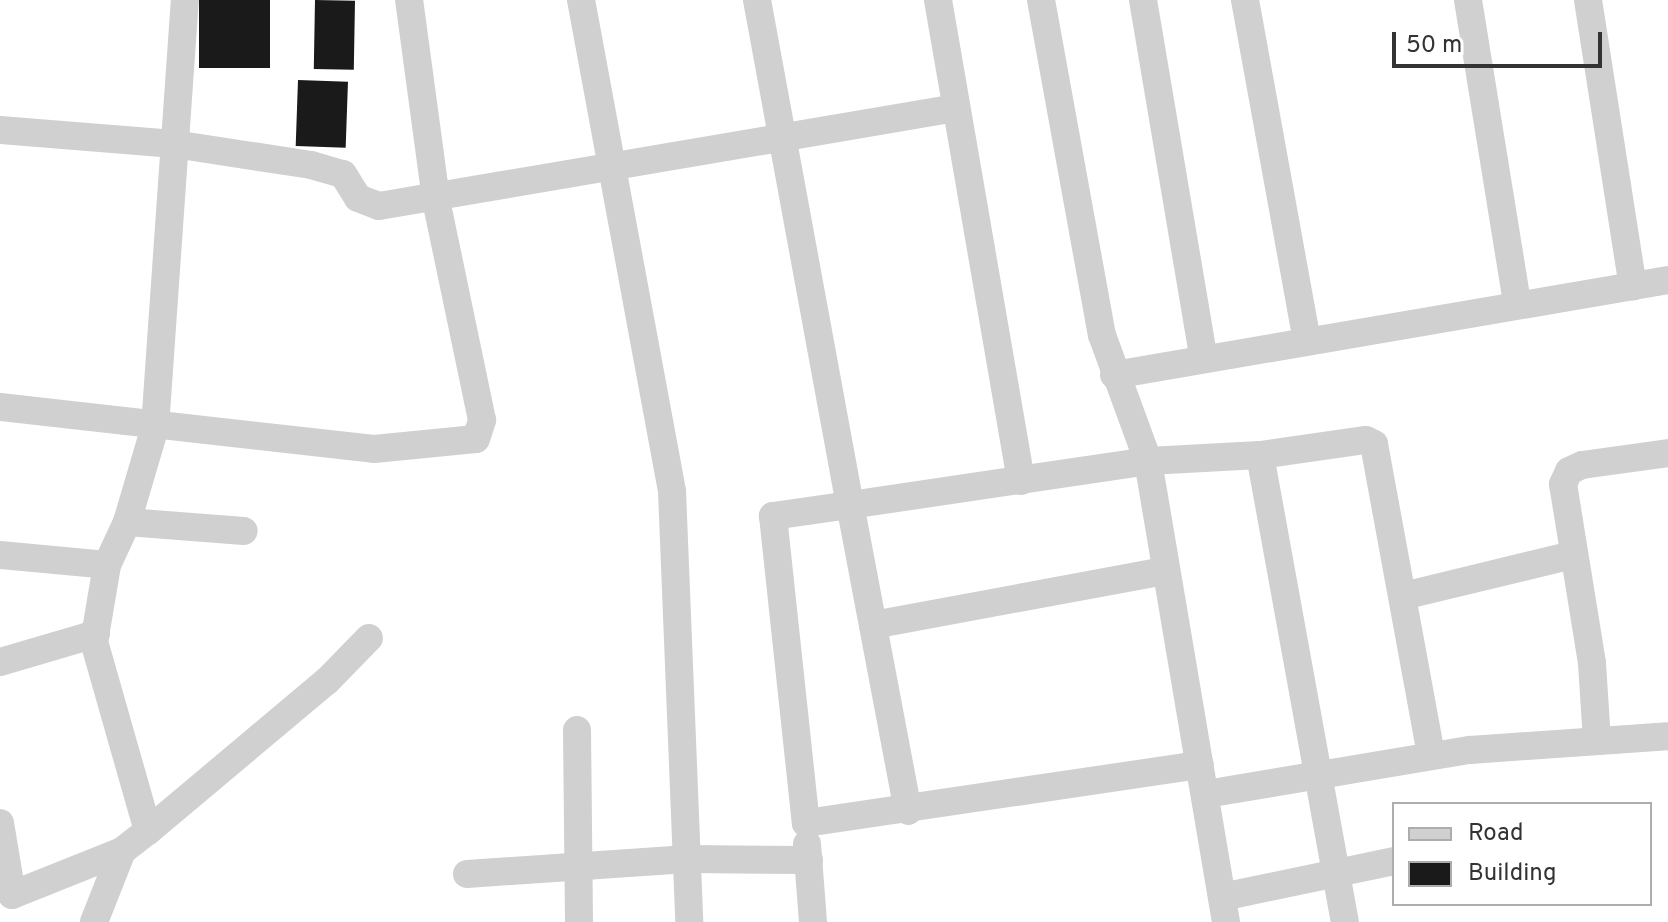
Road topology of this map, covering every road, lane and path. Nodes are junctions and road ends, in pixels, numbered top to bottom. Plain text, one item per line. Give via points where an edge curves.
1 (185, 0) edge
2 (409, 0) edge
3 (581, 0) edge
4 (757, 0) edge
5 (938, 0) edge
6 (1041, 0) edge
7 (1143, 0) edge
8 (1245, 0) edge
9 (1468, 0) edge
10 (1588, 0) edge
11 (956, 108) junction
12 (0, 130) edge
13 (782, 137) junction
14 (174, 144) junction
15 (610, 166) junction
16 (436, 199) junction
17 (1668, 280) edge
18 (1633, 286) junction
19 (1517, 303) junction
20 (1307, 341) junction
21 (1204, 359) junction
22 (1114, 375) junction
23 (0, 407) edge
24 (155, 427) junction
25 (1668, 453) edge
26 (1260, 455) junction
27 (1148, 461) junction
28 (1021, 481) junction
29 (850, 505) junction
30 (127, 522) junction
31 (244, 531) dead end
32 (0, 555) edge
33 (1573, 555) junction
34 (107, 565) junction
35 (1165, 571) junction
36 (1403, 596) junction
37 (873, 625) junction
38 (96, 634) junction
39 (369, 638) dead end
40 (0, 662) edge
41 (577, 730) dead end
42 (1668, 736) edge
43 (1597, 741) junction
44 (1431, 755) junction
45 (1200, 765) junction
46 (1317, 773) junction
47 (1206, 794) junction
48 (908, 811) junction
49 (0, 823) edge
50 (806, 823) junction
51 (148, 831) junction
52 (122, 851) junction
53 (687, 859) junction
54 (809, 860) junction
55 (1392, 861) edge
56 (575, 867) junction
57 (1335, 873) junction
58 (467, 874) dead end
59 (1224, 909) edge
60 (94, 922) edge
61 (579, 922) edge
62 (689, 922) edge
63 (813, 922) edge
64 (1345, 922) edge

1 - 14 street
2 - 16 street
3 - 15 street
4 - 13 street
5 - 11 street
6 - 22 street
7 - 21 street
8 - 20 street
9 - 19 street
10 - 18 street
11 - 13 street
11 - 28 street
12 - 14 street
13 - 15 street
13 - 29 street
14 - 16 street via 332,170 343,174 367,203
14 - 24 street
15 - 16 street
15 - 53 street via 672,491
16 - 24 street via 482,420 476,439 374,449
17 - 18 street
18 - 19 street
19 - 20 street
20 - 21 street
21 - 22 street
22 - 27 street
23 - 24 street
24 - 30 street
25 - 33 street via 1569,471 1562,494
26 - 27 street
26 - 36 street via 1366,440 1374,444
26 - 46 street
27 - 28 street
27 - 35 street
28 - 29 street
29 - 37 street
29 - 50 street via 773,516
30 - 31 street
30 - 34 street
32 - 34 street
33 - 36 street
33 - 43 street via 1592,663
34 - 38 street
35 - 37 street
35 - 45 street
36 - 44 street
37 - 48 street
38 - 40 street
38 - 51 street
39 - 51 street via 327,681
41 - 56 street
42 - 43 street
43 - 44 street
44 - 46 street
45 - 47 street
45 - 48 street
46 - 47 street
46 - 57 street
47 - 59 street
48 - 50 street
49 - 52 street via 12,895
50 - 54 street
51 - 52 street
52 - 60 street
53 - 54 street
53 - 56 street
53 - 62 street
54 - 63 street
55 - 57 street
56 - 58 street
56 - 61 street
57 - 59 street
57 - 64 street

